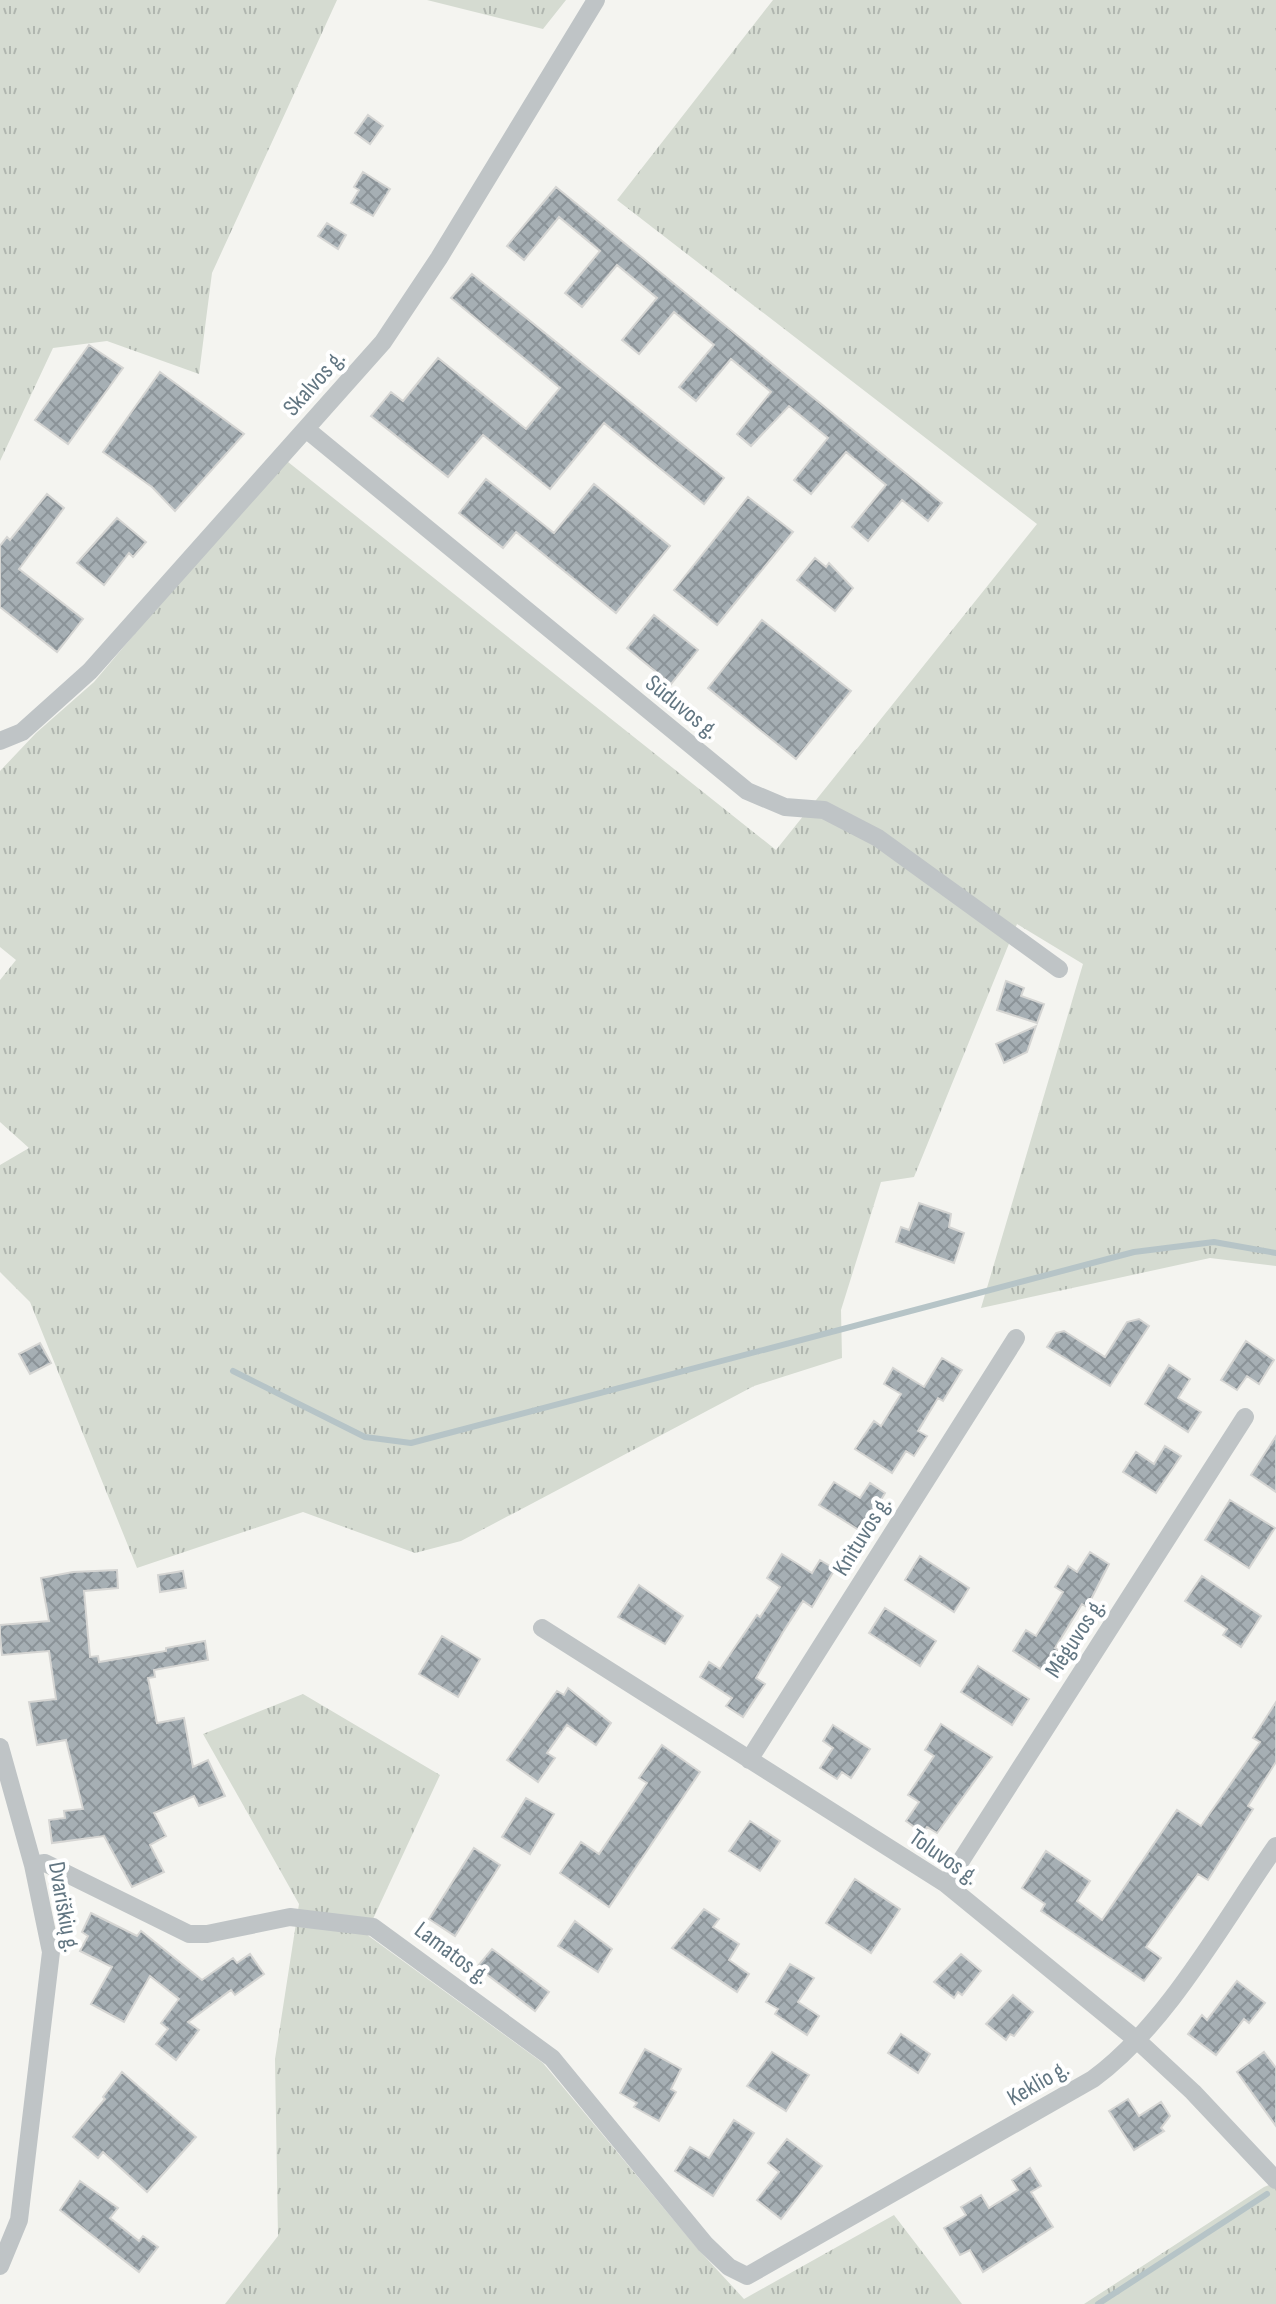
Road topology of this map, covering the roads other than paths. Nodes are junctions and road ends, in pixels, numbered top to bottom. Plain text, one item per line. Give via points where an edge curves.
1 (596, 0) edge
2 (306, 429) junction
3 (0, 741) edge
4 (1059, 969) dead end
5 (1016, 1338) dead end
6 (1245, 1417) dead end
7 (542, 1628) dead end
8 (0, 1747) edge
9 (749, 1760) junction
10 (1276, 1846) edge
11 (33, 1865) junction
12 (946, 1884) junction
13 (1138, 2041) junction
14 (1276, 2180) edge
15 (0, 2266) edge
16 (747, 2276) joint

1 - 2 street, Skalvos g. via 390,331
2 - 3 street, Skalvos g. via 90,671 22,732
2 - 4 street, Sūduvos g. via 747,791 785,807 824,810 878,838
5 - 9 street, Knituvos g.
6 - 12 street, Mėguvos g.
7 - 9 street, Toluvos g.
8 - 11 street, Dvariškių g.
9 - 12 street, Toluvos g.
10 - 13 street, Keklio g.
11 - 15 street, Dvariškių g. via 48,1927 50,1984 19,2220
11 - 16 street, Lamatos g. via 45,1863 189,1934 290,1917 373,1927 552,2058 705,2244
12 - 13 street, Toluvos g.
13 - 14 street, Toluvos g.
13 - 16 street, Keklio g. via 1093,2079

